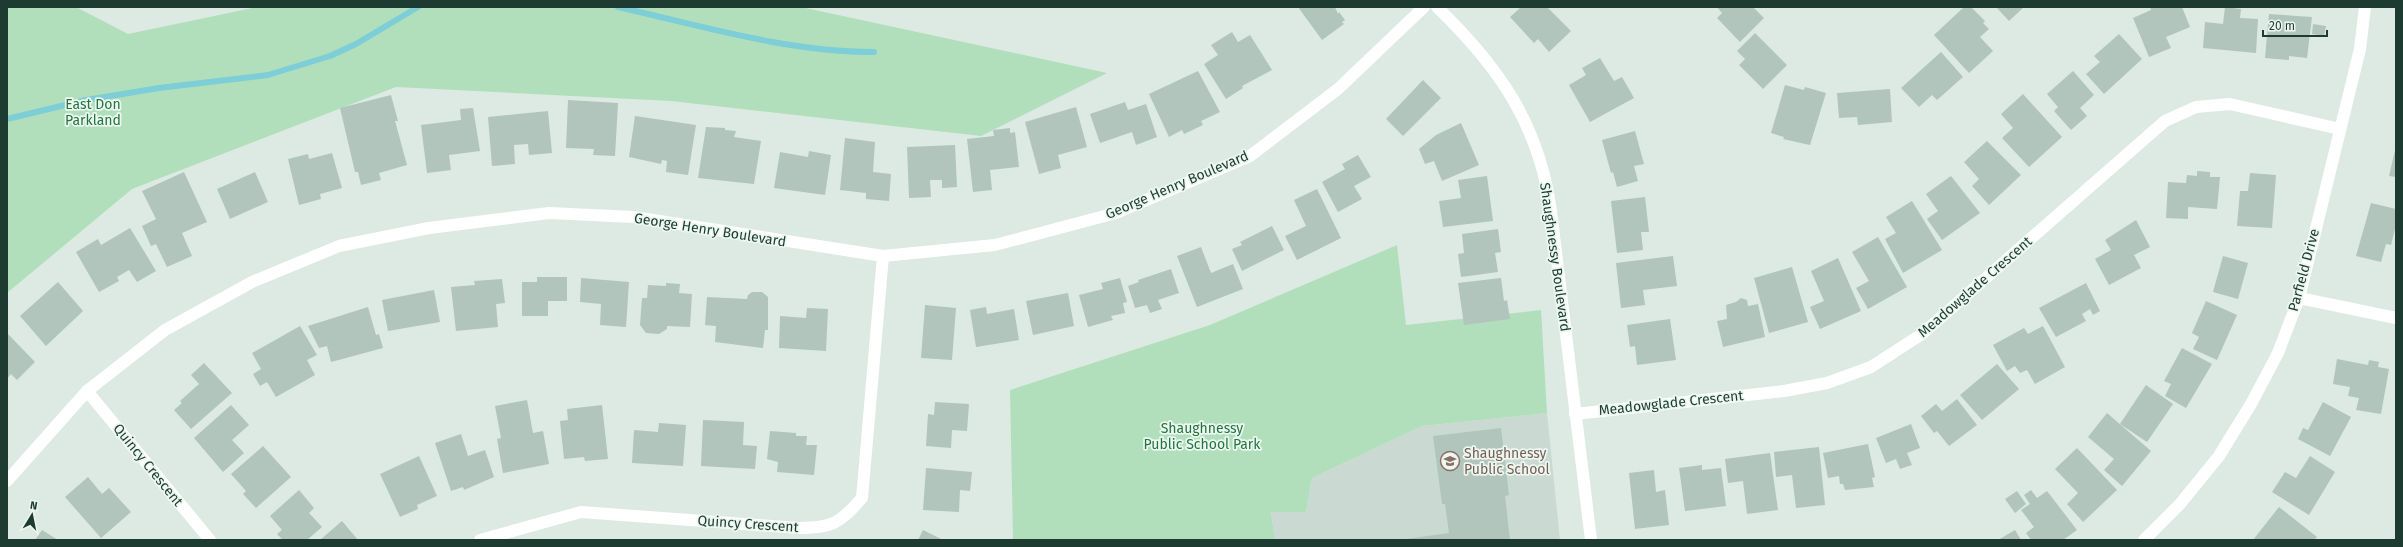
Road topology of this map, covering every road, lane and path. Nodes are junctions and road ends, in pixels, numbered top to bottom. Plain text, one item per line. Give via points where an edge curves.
1 (1424, 7) edge
2 (1436, 7) edge
3 (2365, 7) edge
4 (2340, 129) junction
5 (883, 256) junction
6 (2299, 298) junction
7 (2396, 318) edge
8 (87, 391) junction
9 (1575, 414) junction
10 (7, 481) edge
11 (210, 540) edge
12 (480, 540) edge
13 (1591, 540) edge
14 (2144, 540) edge

1 - 5 street, George Henry Boulevard via 1338,89 1250,156 1116,213 995,245
2 - 9 street, Shaughnessy Boulevard via 1493,68 1520,109 1540,159 1547,185
3 - 4 street, Parfield Drive via 2360,49
4 - 6 street, Parfield Drive
4 - 9 street, Meadowglade Crescent via 2230,104 2196,107 2165,121 1922,334 1870,367 1827,383 1784,391
5 - 8 street, George Henry Boulevard via 634,217 549,213 429,228 339,246 252,282 164,330
5 - 12 street, Quincy Crescent via 862,498 843,519 821,528 798,528 580,512
6 - 7 street
6 - 14 street, Parfield Drive via 2278,353 2219,456 2180,504
8 - 10 street, George Henry Boulevard
8 - 11 street, Quincy Crescent
9 - 13 street, Shaughnessy Boulevard

